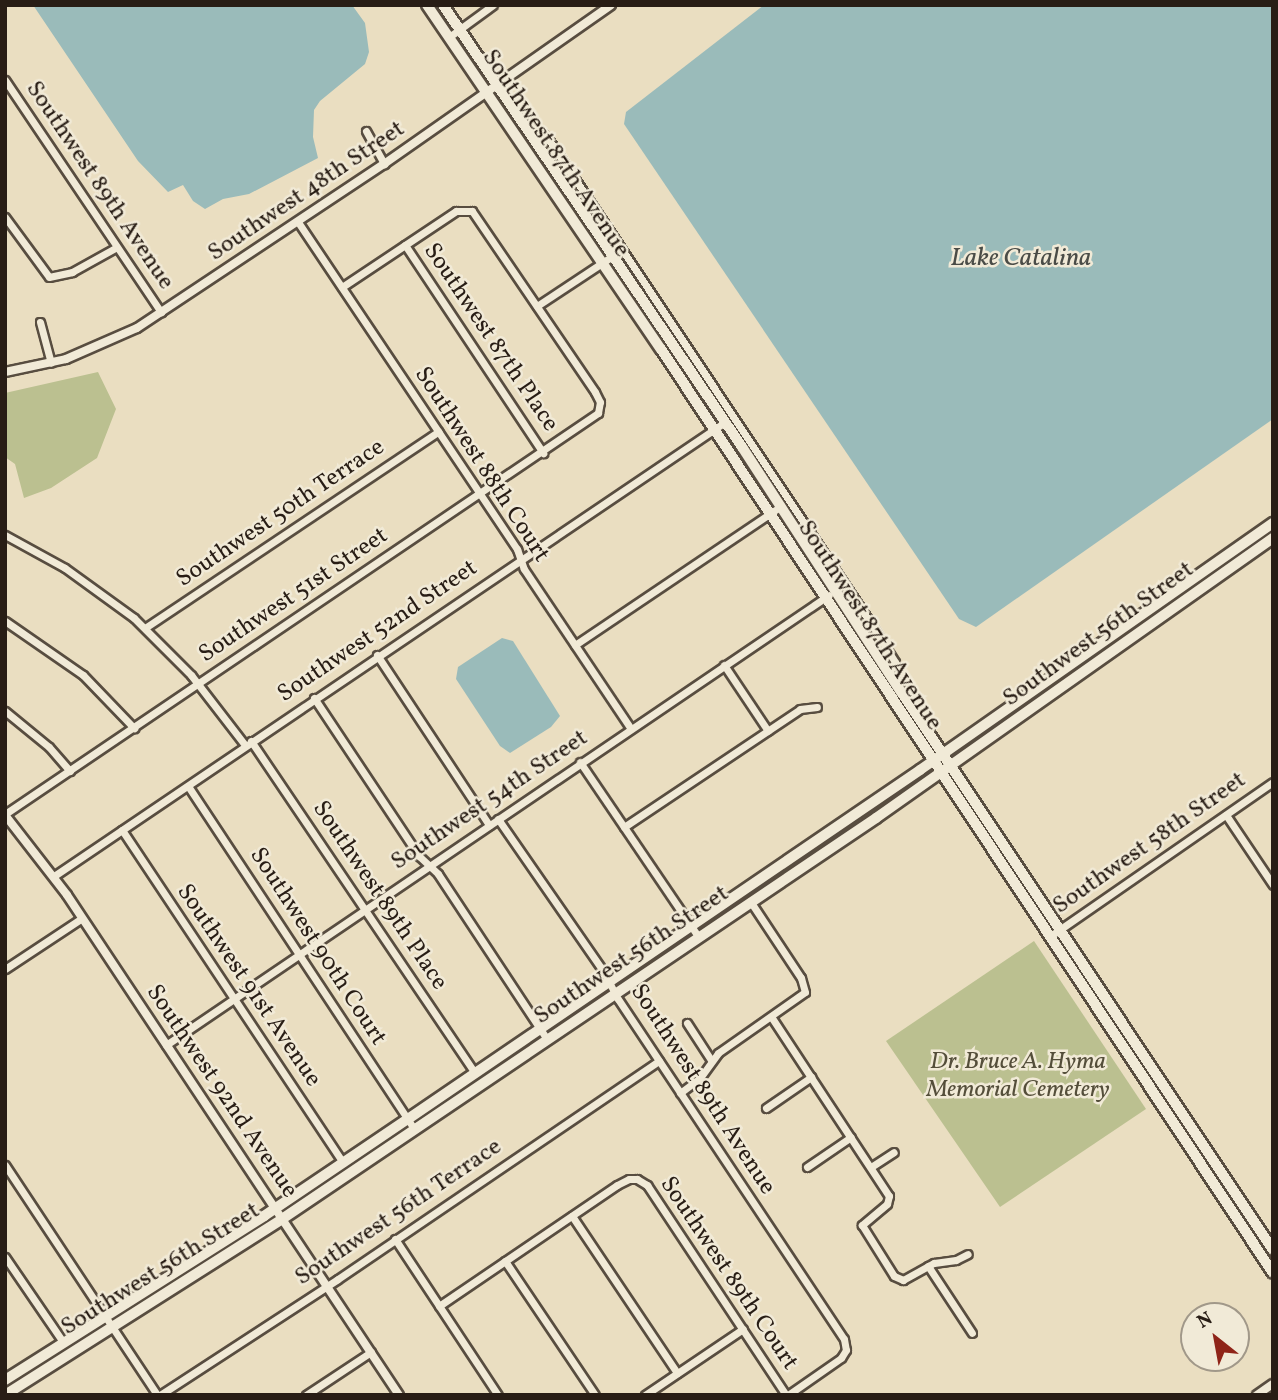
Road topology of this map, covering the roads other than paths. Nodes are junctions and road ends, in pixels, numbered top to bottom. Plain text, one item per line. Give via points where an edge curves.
1 (427, 5) edge
2 (443, 5) edge
3 (493, 5) edge
4 (611, 5) edge
5 (459, 30) junction
6 (449, 37) junction
7 (5, 80) edge
8 (499, 86) junction
9 (488, 92) junction
10 (366, 131) dead end
11 (532, 132) junction
12 (384, 164) junction
13 (5, 218) edge
14 (298, 222) junction
15 (405, 245) junction
16 (117, 247) junction
17 (614, 255) junction
18 (603, 262) junction
19 (342, 288) junction
20 (537, 306) junction
21 (161, 312) junction
22 (40, 322) dead end
23 (676, 339) junction
24 (662, 349) junction
25 (51, 363) junction
26 (5, 372) edge
27 (725, 422) junction
28 (715, 429) junction
29 (438, 432) junction
30 (543, 453) junction
31 (480, 494) junction
32 (781, 506) junction
33 (771, 513) junction
34 (1273, 523) edge
35 (5, 536) edge
36 (1273, 538) edge
37 (520, 559) junction
38 (837, 589) junction
39 (826, 596) junction
40 (1137, 617) junction
41 (5, 621) edge
42 (1144, 627) junction
43 (145, 628) junction
44 (575, 645) junction
45 (377, 655) junction
46 (724, 665) junction
47 (871, 667) junction
48 (889, 673) junction
49 (198, 684) junction
50 (314, 698) junction
51 (817, 707) dead end
52 (5, 711) edge
53 (134, 728) junction
54 (631, 729) junction
55 (768, 731) junction
56 (248, 743) junction
57 (942, 754) junction
58 (932, 761) junction
59 (580, 762) junction
60 (950, 766) junction
61 (70, 771) junction
62 (940, 773) junction
63 (1273, 782) edge
64 (188, 786) junction
65 (5, 814) edge
66 (1226, 815) junction
67 (498, 819) junction
68 (489, 825) junction
69 (624, 827) junction
70 (122, 830) junction
71 (429, 866) junction
72 (54, 876) junction
73 (1273, 885) edge
74 (750, 901) junction
75 (364, 910) junction
76 (82, 918) junction
77 (691, 927) junction
78 (1060, 930) junction
79 (698, 936) junction
80 (1049, 937) junction
81 (299, 955) junction
82 (5, 969) edge
83 (609, 982) junction
84 (614, 993) junction
85 (233, 998) junction
86 (1117, 1016) junction
87 (772, 1018) junction
88 (687, 1023) dead end
89 (1106, 1023) junction
90 (540, 1029) junction
91 (547, 1039) junction
92 (166, 1045) junction
93 (711, 1060) junction
94 (659, 1061) junction
95 (475, 1073) junction
96 (1155, 1073) junction
97 (811, 1077) junction
98 (1144, 1080) junction
99 (680, 1093) junction
100 (1172, 1099) junction
101 (1162, 1106) junction
102 (766, 1108) dead end
103 (408, 1119) junction
104 (414, 1129) junction
105 (851, 1138) junction
106 (1207, 1151) junction
107 (894, 1152) dead end
108 (1196, 1158) junction
109 (343, 1163) junction
110 (5, 1165) edge
111 (807, 1167) dead end
112 (871, 1167) junction
113 (275, 1209) junction
114 (572, 1216) junction
115 (282, 1219) junction
116 (395, 1240) junction
117 (1271, 1247) edge
118 (1258, 1251) junction
119 (968, 1254) dead end
120 (5, 1257) edge
121 (505, 1261) junction
122 (928, 1266) junction
123 (1273, 1273) edge
124 (327, 1286) junction
125 (439, 1306) junction
126 (105, 1315) junction
127 (111, 1326) junction
128 (743, 1329) junction
129 (972, 1333) dead end
130 (63, 1342) junction
131 (371, 1352) junction
132 (677, 1373) junction
133 (5, 1380) edge
134 (1273, 1384) edge
135 (5, 1395) edge
136 (158, 1395) edge
137 (306, 1395) edge
138 (399, 1395) edge
139 (499, 1395) edge
140 (595, 1395) edge
141 (645, 1395) edge
142 (787, 1395) edge
143 (1257, 1395) edge

1 - 6 main road, Southwest 87th Avenue
2 - 5 main road, Southwest 87th Avenue
3 - 5 street
4 - 8 street, Southwest 48th Street
5 - 6 street
5 - 8 main road, Southwest 87th Avenue
6 - 9 main road, Southwest 87th Avenue
7 - 16 street, Southwest 89th Avenue
8 - 9 street, Southwest 48th Street
8 - 11 main road, Southwest 87th Avenue
9 - 12 street, Southwest 48th Street
9 - 18 main road, Southwest 87th Avenue
10 - 12 street
11 - 17 main road, Southwest 87th Avenue
11 - 23 street, Southwest 87th Avenue via 549,140
12 - 14 street, Southwest 48th Street
13 - 16 street via 42,272 52,278
14 - 19 street, Southwest 88th Court
14 - 21 street, Southwest 48th Street
15 - 19 street
15 - 20 street via 456,211 467,209 480,219
15 - 30 street, Southwest 87th Place
16 - 21 street, Southwest 89th Avenue
17 - 18 street
17 - 23 main road, Southwest 87th Avenue
18 - 20 street
18 - 24 main road, Southwest 87th Avenue
19 - 29 street, Southwest 88th Court
20 - 30 street, Southwest 51st Street via 595,392 600,408 591,420
21 - 25 street, Southwest 48th Street via 110,342
22 - 25 street
23 - 24 main road
23 - 27 main road, Southwest 87th Avenue
23 - 48 street, Southwest 87th Avenue via 893,658 895,665
24 - 28 main road, Southwest 87th Avenue
25 - 26 street, Southwest 48th Street
27 - 28 street, Southwest 52nd Street
27 - 32 main road, Southwest 87th Avenue
28 - 33 main road, Southwest 87th Avenue
28 - 37 street, Southwest 52nd Street
29 - 31 street, Southwest 88th Court
29 - 43 street, Southwest 50th Terrace
30 - 31 street, Southwest 51st Street
31 - 37 street, Southwest 88th Court
31 - 49 street, Southwest 51st Street
32 - 33 street
32 - 38 main road, Southwest 87th Avenue
33 - 39 main road, Southwest 87th Avenue
33 - 44 street
34 - 40 main road, Southwest 56th Street
35 - 43 street, Southwest 89th Place via 65,568
36 - 42 main road, Southwest 56th Street
37 - 44 street, Southwest 88th Court
37 - 45 street, Southwest 52nd Street
38 - 39 street, Southwest 54th Street
38 - 48 main road, Southwest 87th Avenue
39 - 46 street, Southwest 54th Street
39 - 47 main road, Southwest 87th Avenue
40 - 42 main road
40 - 57 main road, Southwest 56th Street
41 - 53 street via 77,670
42 - 60 main road, Southwest 56th Street
43 - 49 street, Southwest 89th Place
44 - 54 street, Southwest 88th Court
45 - 50 street, Southwest 52nd Street
45 - 68 street
46 - 54 street, Southwest 54th Street
46 - 55 street
47 - 48 main road
47 - 58 main road, Southwest 87th Avenue
48 - 57 main road, Southwest 87th Avenue
49 - 53 street, Southwest 51st Street
49 - 56 street, Southwest 89th Place
50 - 56 street, Southwest 52nd Street
50 - 71 street
51 - 55 street via 800,709
52 - 61 street
53 - 61 street, Southwest 51st Street
54 - 59 street, Southwest 54th Street
55 - 69 street
56 - 64 street, Southwest 52nd Street
56 - 75 street, Southwest 89th Place
57 - 58 main road, Southwest 56th Street
57 - 60 main road, Southwest 87th Avenue
58 - 62 main road, Southwest 87th Avenue
58 - 77 main road, Southwest 56th Street
59 - 67 street, Southwest 54th Street
59 - 69 street
60 - 62 main road, Southwest 56th Street
60 - 78 main road, Southwest 87th Avenue
61 - 65 street, Southwest 51st Street
62 - 74 main road, Southwest 56th Street
62 - 80 main road, Southwest 87th Avenue
63 - 66 street, Southwest 58th Street
64 - 70 street, Southwest 52nd Street
64 - 81 street, Southwest 90th Court
65 - 72 street, Southwest 92nd Avenue
66 - 73 street
66 - 78 street, Southwest 58th Street
67 - 68 street, Southwest 54th Street
67 - 83 street, Southwest 89th Avenue
68 - 71 street, Southwest 54th Street
69 - 77 street
70 - 72 street, Southwest 52nd Street
70 - 85 street, Southwest 91st Avenue
71 - 75 street, Southwest 54th Street
71 - 90 street
72 - 76 street, Southwest 92nd Avenue
74 - 79 main road, Southwest 56th Street
74 - 87 street via 803,981 805,992
75 - 81 street, Southwest 54th Street
75 - 95 street, Southwest 89th Place
76 - 82 street
76 - 92 street, Southwest 92nd Avenue
77 - 79 street
77 - 83 main road, Southwest 56th Street
78 - 80 street, Southwest 58th Street
78 - 86 main road, Southwest 87th Avenue
79 - 84 main road, Southwest 56th Street
80 - 89 main road, Southwest 87th Avenue
81 - 85 street, Southwest 54th Street
81 - 103 street, Southwest 90th Court
83 - 84 street, Southwest 89th Avenue
83 - 90 main road, Southwest 56th Street
84 - 91 main road, Southwest 56th Street
84 - 94 street, Southwest 89th Avenue
85 - 92 street, Southwest 54th Street
85 - 109 street, Southwest 91st Avenue
86 - 89 main road
86 - 96 main road, Southwest 87th Avenue
87 - 93 street
87 - 97 street
88 - 93 street
89 - 98 main road, Southwest 87th Avenue
90 - 91 street
90 - 95 main road, Southwest 56th Street
91 - 104 main road, Southwest 56th Street
92 - 113 street, Southwest 92nd Avenue
93 - 99 street via 700,1078
94 - 99 street, Southwest 89th Avenue
94 - 116 street, Southwest 56th Terrace
95 - 103 main road, Southwest 56th Street
96 - 98 main road
96 - 100 main road, Southwest 87th Avenue
97 - 102 street
97 - 105 street
98 - 101 main road, Southwest 87th Avenue
99 - 142 street, Southwest 89th Avenue via 840,1333 846,1350 837,1361
100 - 101 main road
100 - 106 main road, Southwest 87th Avenue
101 - 108 main road, Southwest 87th Avenue
103 - 104 street, Southwest 90th Court
103 - 109 main road, Southwest 56th Street
104 - 115 main road, Southwest 56th Street
105 - 111 street
105 - 112 street
106 - 108 main road
106 - 117 main road, Southwest 87th Avenue
107 - 112 street
108 - 118 main road, Southwest 87th Avenue
109 - 113 main road, Southwest 56th Street
110 - 126 street
112 - 122 street via 890,1199 863,1223 865,1233 899,1280
113 - 115 street, Southwest 92nd Avenue
113 - 126 main road, Southwest 56th Street
114 - 121 street
114 - 128 street, Southwest 89th Court via 624,1181 635,1178 647,1185
114 - 132 street
115 - 124 street, Southwest 92nd Avenue
115 - 127 main road, Southwest 56th Street
116 - 124 street, Southwest 56th Terrace
116 - 125 street
117 - 118 main road
118 - 123 main road, Southwest 87th Avenue
119 - 122 street
120 - 130 street
121 - 125 street
121 - 140 street
122 - 129 street
124 - 131 street, Southwest 92nd Avenue
124 - 136 street, Southwest 56th Terrace
125 - 139 street
126 - 127 street
126 - 130 main road, Southwest 56th Street
127 - 135 main road, Southwest 56th Street
127 - 136 street
128 - 132 street
128 - 142 street, Southwest 89th Court
130 - 133 main road, Southwest 56th Street
131 - 137 street
131 - 138 street, Southwest 92nd Avenue
132 - 141 street
134 - 143 street

